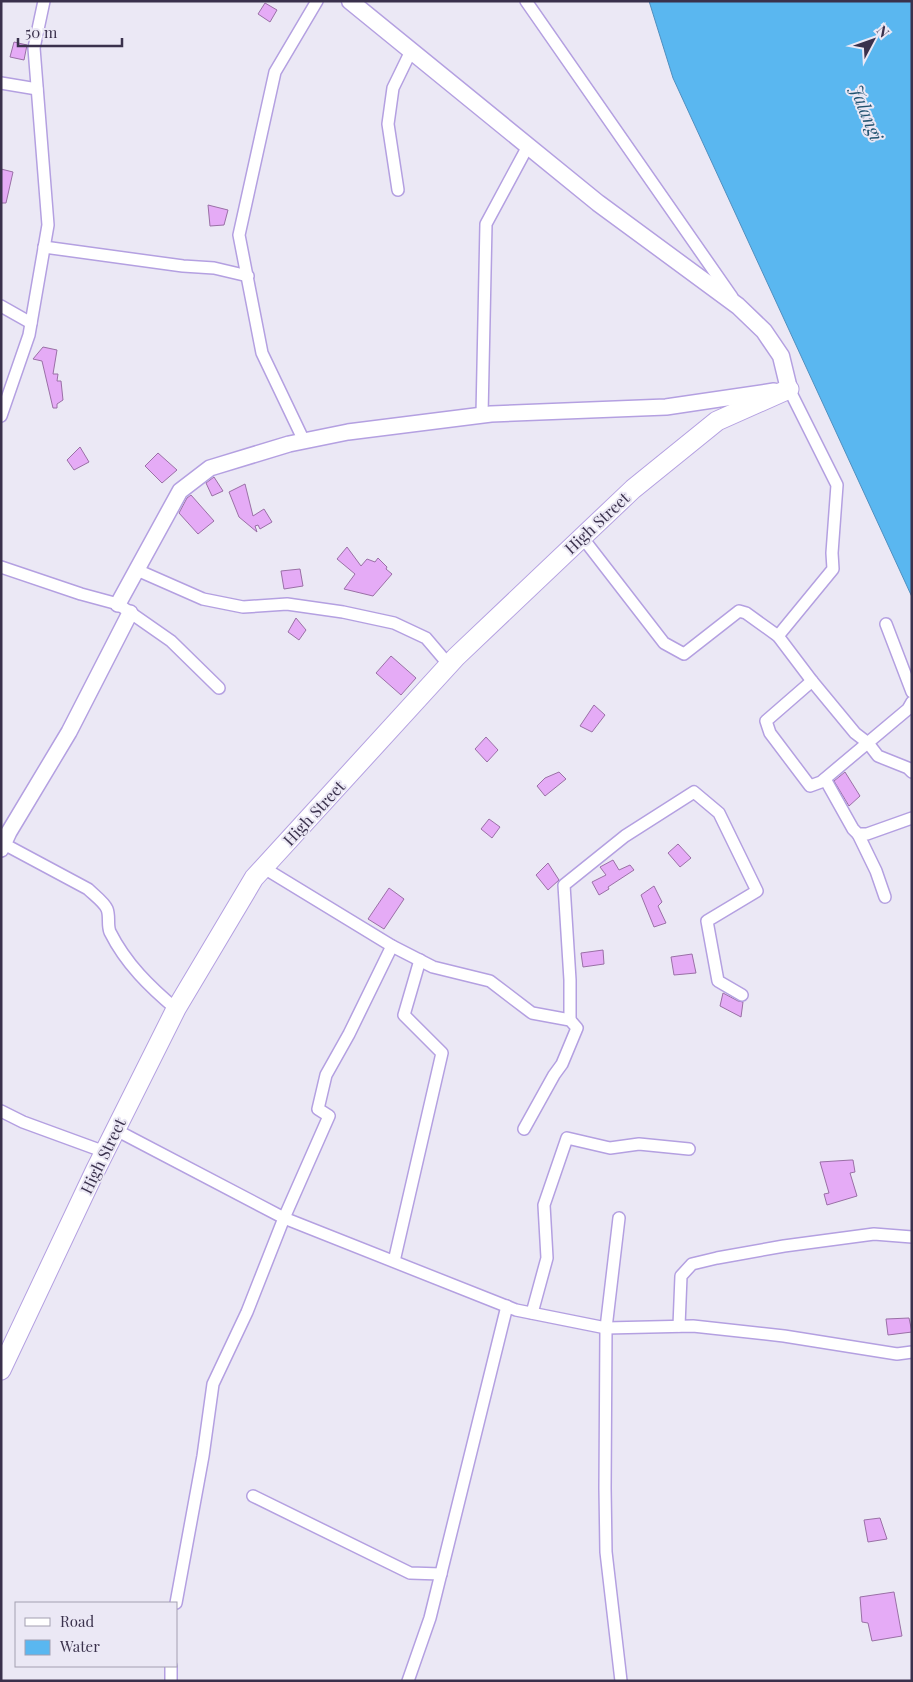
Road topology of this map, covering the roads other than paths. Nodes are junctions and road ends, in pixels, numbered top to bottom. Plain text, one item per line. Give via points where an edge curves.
1 (44, 1) edge
2 (317, 1) edge
3 (350, 1) edge
4 (526, 1) edge
5 (412, 51) junction
6 (1, 83) edge
7 (37, 89) junction
8 (528, 146) junction
9 (398, 190) dead end
10 (44, 247) junction
11 (248, 276) junction
12 (1, 306) edge
13 (738, 306) junction
14 (31, 323) junction
15 (790, 389) junction
16 (482, 415) junction
17 (1, 416) edge
18 (304, 441) junction
19 (582, 537) junction
20 (1, 567) edge
21 (137, 570) junction
22 (124, 609) junction
23 (886, 624) dead end
24 (778, 636) junction
25 (449, 665) junction
26 (812, 682) junction
27 (219, 688) dead end
28 (912, 692) edge
29 (912, 702) edge
30 (868, 743) junction
31 (912, 772) edge
32 (825, 778) junction
33 (912, 818) edge
34 (858, 834) junction
35 (4, 837) edge
36 (264, 868) junction
37 (885, 896) dead end
38 (392, 946) junction
39 (420, 960) junction
40 (742, 995) dead end
41 (176, 1009) junction
42 (570, 1020) junction
43 (1, 1111) edge
44 (116, 1130) junction
45 (524, 1130) dead end
46 (689, 1150) dead end
47 (105, 1152) junction
48 (284, 1218) junction
49 (619, 1218) dead end
50 (912, 1237) edge
51 (395, 1257) dead end
52 (507, 1306) junction
53 (532, 1313) junction
54 (679, 1326) junction
55 (606, 1328) junction
56 (912, 1352) edge
57 (1, 1370) edge
58 (253, 1496) dead end
59 (441, 1574) junction
60 (176, 1602) edge
61 (171, 1667) edge
62 (171, 1681) edge
63 (408, 1681) edge
64 (620, 1681) edge

1 - 7 street via 34,48
2 - 11 street via 275,72 239,235
3 - 5 main road
4 - 13 street
5 - 8 main road
5 - 9 street via 393,88 388,124
6 - 7 street
7 - 10 street via 48,226
8 - 13 main road via 598,203
8 - 16 street via 486,224
10 - 11 street via 214,268
10 - 14 street
11 - 18 street via 262,353
12 - 14 street
13 - 15 main road via 764,331 781,356
14 - 17 street
15 - 16 street via 666,407
15 - 19 main road, High Street via 717,420 633,489
15 - 24 street via 837,485 832,553 834,569
16 - 18 street via 348,432
18 - 21 street via 210,468 180,491
19 - 24 street via 664,643 684,654 738,611 746,613
19 - 25 main road, High Street
20 - 22 street
21 - 22 street
21 - 25 street via 203,598 243,607 287,604 394,623 426,638
22 - 27 street via 171,641
22 - 35 street via 69,732
23 - 28 street
24 - 26 street
25 - 36 main road, High Street
26 - 30 street via 855,733
26 - 32 street via 766,721 770,733 810,786
29 - 30 street
30 - 31 street via 878,756
30 - 32 street
32 - 34 street
33 - 34 street via 867,834
34 - 37 street
35 - 41 street via 96,896 107,910 109,930 125,957 150,987
36 - 38 street
36 - 41 main road, High Street via 254,878
38 - 39 street
38 - 48 street via 326,1075 318,1109 329,1116
39 - 42 street via 490,982 532,1012
39 - 51 street via 404,1015 442,1053
40 - 42 street via 718,981 708,921 757,892 719,813 694,792 625,836 564,885
41 - 44 main road, High Street
42 - 45 street via 577,1028 562,1064
43 - 47 street
44 - 47 main road, High Street
44 - 48 street
46 - 53 street via 639,1144 610,1148 567,1138 544,1206 547,1258
47 - 57 main road, High Street
48 - 52 street
48 - 60 street via 247,1312 213,1384
49 - 55 street
50 - 54 street via 874,1234 784,1246 692,1264 681,1276
52 - 53 street
52 - 59 street
53 - 55 street
54 - 55 street
54 - 56 street via 784,1336 896,1354
55 - 64 street via 606,1552
58 - 59 street via 410,1573
59 - 63 street
61 - 62 street

